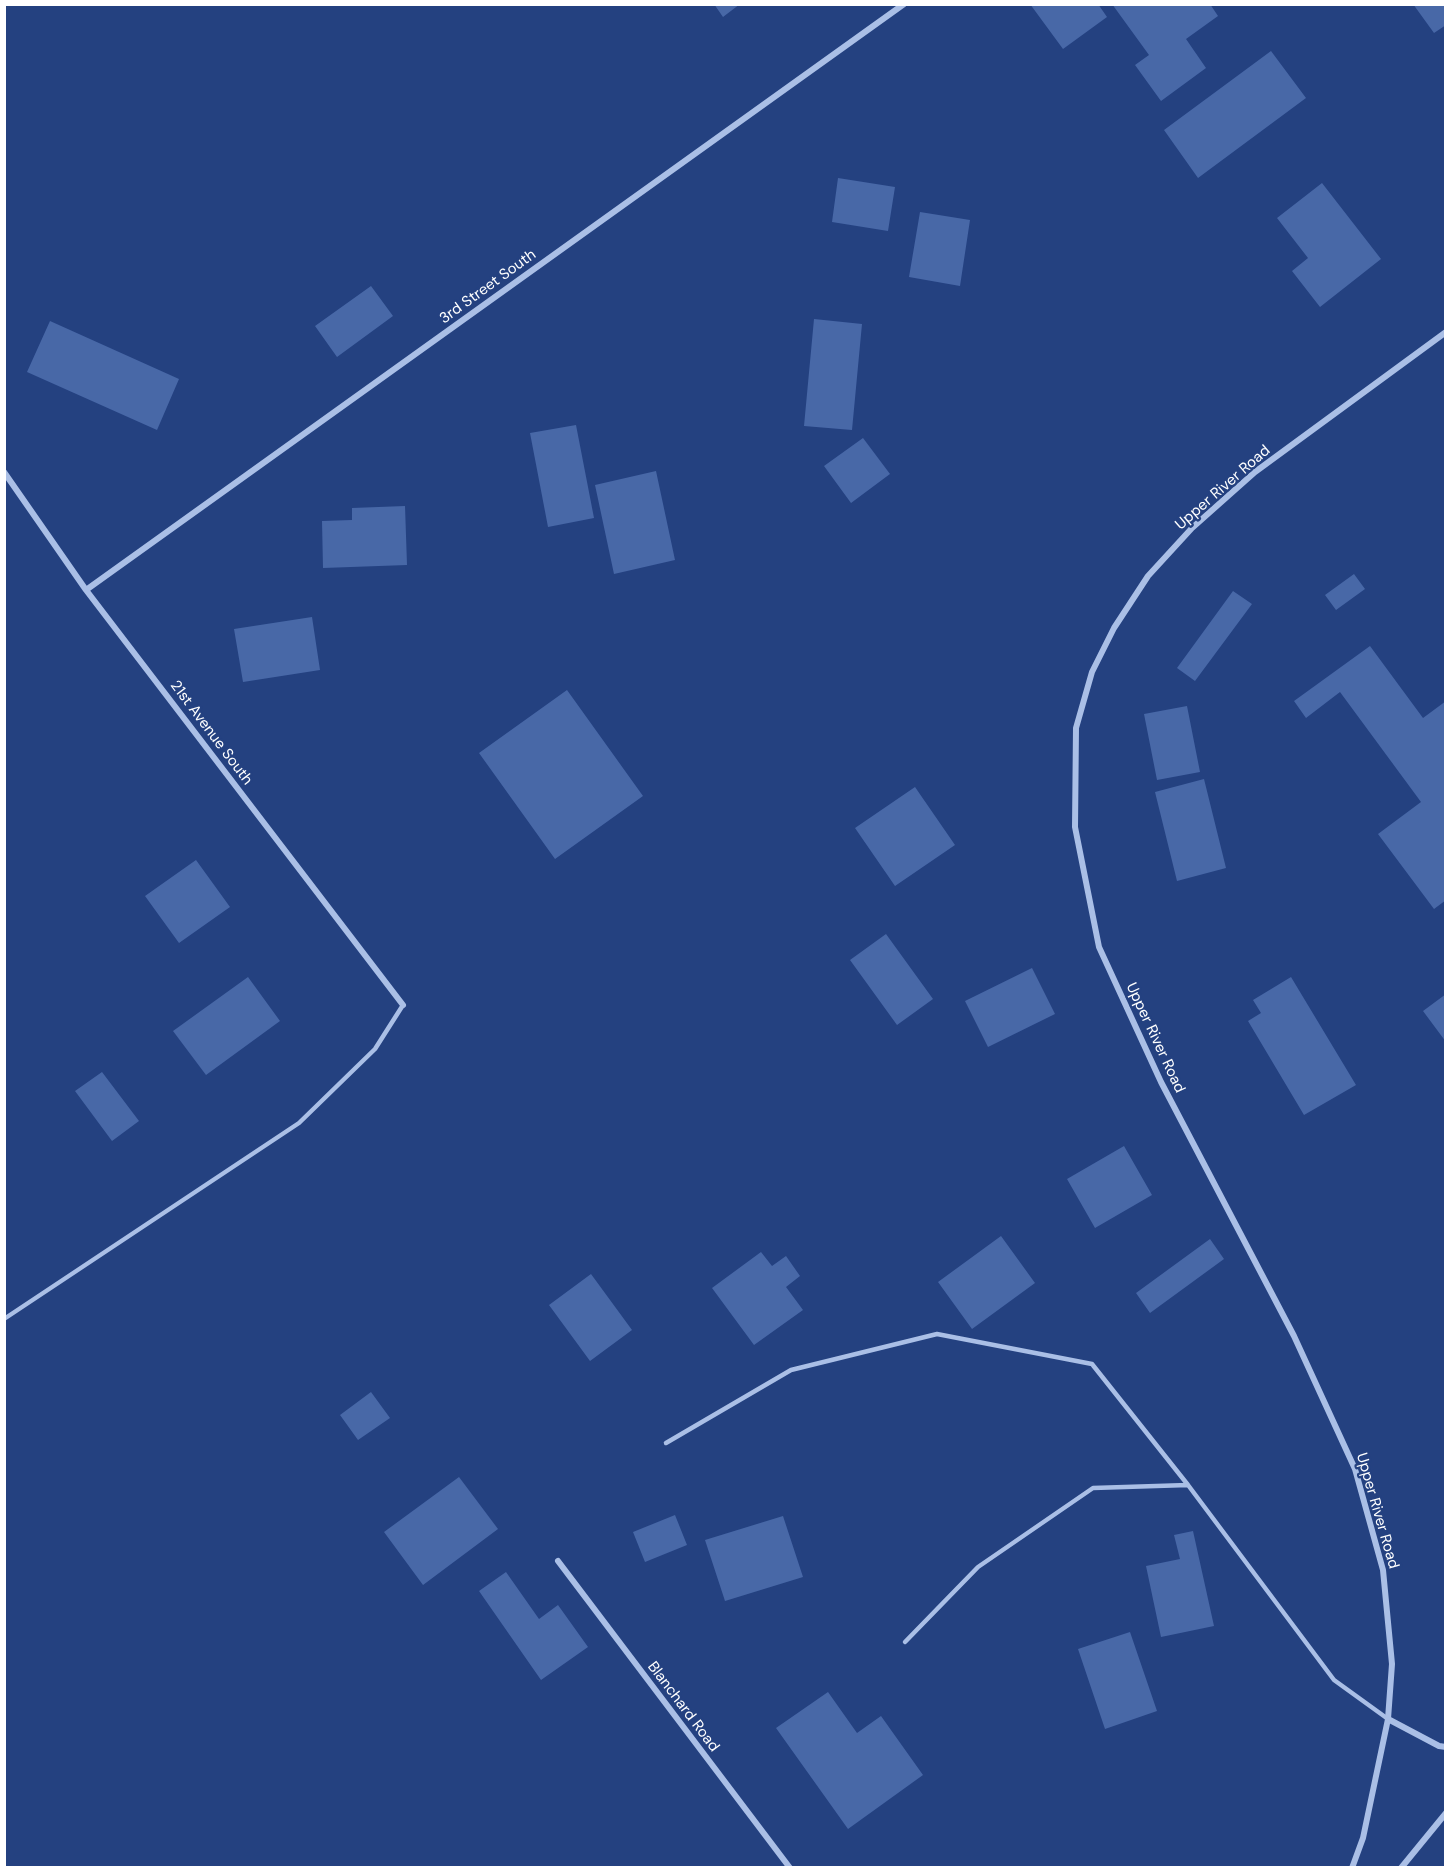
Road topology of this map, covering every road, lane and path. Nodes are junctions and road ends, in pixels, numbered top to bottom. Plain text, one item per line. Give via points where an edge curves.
1 (904, 4) edge
2 (1446, 332) edge
3 (4, 472) edge
4 (87, 590) junction
5 (403, 1005) joint
6 (4, 1318) edge
7 (666, 1443) dead end
8 (1188, 1485) junction
9 (558, 1561) dead end
10 (905, 1642) dead end
11 (1388, 1719) junction
12 (1446, 1746) edge
13 (1446, 1813) edge
14 (790, 1868) edge
15 (1352, 1868) edge
16 (1401, 1868) edge

1 - 4 street, 3rd Street South
2 - 11 street, Upper River Road via 1255,472 1192,528 1148,576 1114,628 1092,672 1076,728 1075,827 1099,946 1161,1082 1294,1336 1355,1469 1383,1570 1392,1664
3 - 4 street, 21st Avenue South
4 - 5 street, 21st Avenue South
5 - 6 lane via 375,1049 299,1123
7 - 8 lane via 791,1370 937,1334 1092,1364
8 - 10 lane via 1093,1488 978,1567
8 - 11 lane via 1334,1680
9 - 14 street, Blanchard Road
11 - 12 street
11 - 15 street, Upper River Road via 1363,1838
13 - 16 street

